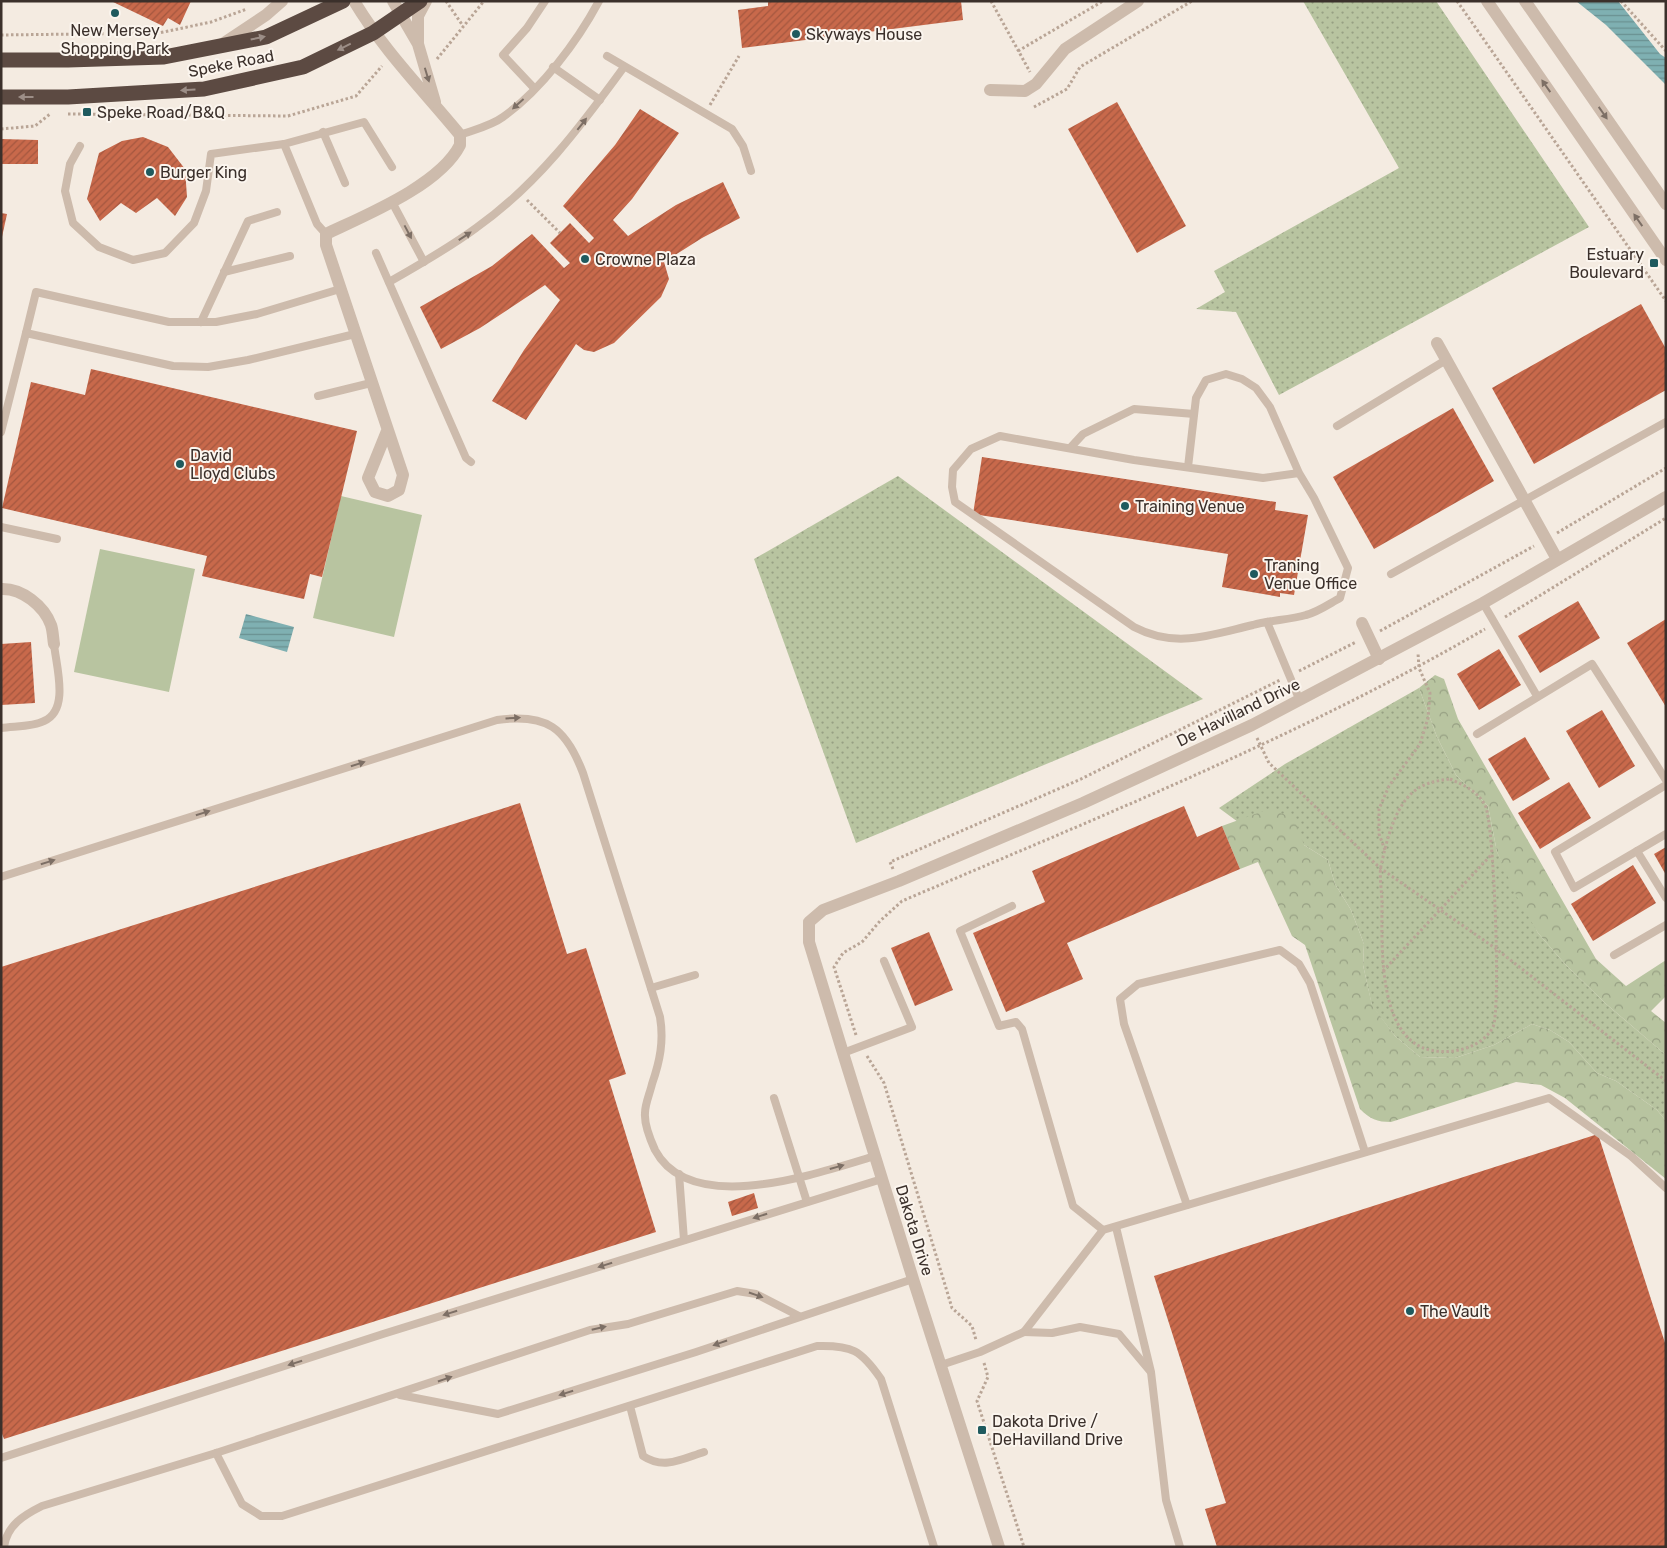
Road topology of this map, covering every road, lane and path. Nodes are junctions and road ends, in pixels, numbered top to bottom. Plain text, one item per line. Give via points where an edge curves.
1 (282, 1) edge
2 (343, 1) edge
3 (354, 1) edge
4 (392, 1) edge
5 (420, 1) edge
6 (426, 1) edge
7 (446, 1) edge
8 (545, 1) edge
9 (599, 1) edge
10 (990, 1) edge
11 (1104, 1) edge
12 (1138, 1) edge
13 (1192, 1) edge
14 (1456, 1) edge
15 (1488, 1) edge
16 (1525, 1) edge
17 (1621, 1) edge
18 (253, 7) dead end
19 (401, 14) junction
20 (463, 26) dead end
21 (373, 32) junction
22 (1, 35) edge
23 (418, 44) junction
24 (218, 46) junction
25 (1018, 51) junction
26 (1666, 51) edge
27 (607, 56) dead end
28 (739, 56) dead end
29 (1, 60) edge
30 (624, 66) junction
31 (553, 67) junction
32 (1036, 84) junction
33 (534, 88) junction
34 (990, 90) dead end
35 (1, 97) edge
36 (600, 100) junction
37 (1045, 101) junction
38 (437, 107) junction
39 (1034, 107) dead end
40 (706, 112) junction
41 (323, 132) junction
42 (460, 135) junction
43 (284, 144) junction
44 (80, 146) dead end
45 (392, 167) dead end
46 (751, 171) dead end
47 (345, 184) dead end
48 (520, 192) junction
49 (392, 202) junction
50 (1666, 204) edge
51 (277, 212) dead end
52 (560, 233) dead end
53 (326, 234) junction
54 (376, 253) dead end
55 (290, 256) dead end
56 (1666, 260) edge
57 (424, 262) junction
58 (224, 272) junction
59 (389, 282) junction
60 (340, 289) junction
61 (1666, 301) edge
62 (201, 322) junction
63 (26, 333) junction
64 (355, 334) junction
65 (1437, 343) dead end
66 (1446, 360) junction
67 (371, 383) junction
68 (318, 396) dead end
69 (1194, 414) junction
70 (1666, 422) edge
71 (1337, 426) dead end
72 (387, 431) dead end
73 (1, 432) edge
74 (1071, 447) junction
75 (471, 462) dead end
76 (1188, 468) junction
77 (1299, 473) junction
78 (1666, 497) edge
79 (1525, 501) junction
80 (1, 526) edge
81 (57, 540) dead end
82 (1557, 559) junction
83 (1391, 574) dead end
84 (1, 589) edge
85 (1483, 603) junction
86 (1267, 622) junction
87 (1362, 623) dead end
88 (1416, 639) junction
89 (54, 644) joint
90 (1379, 659) junction
91 (1537, 696) junction
92 (1300, 701) junction
93 (1252, 725) junction
94 (1, 728) edge
95 (1477, 734) dead end
96 (1666, 780) edge
97 (1666, 785) edge
98 (1666, 834) edge
99 (1386, 851) junction
100 (1637, 851) junction
101 (1492, 853) junction
102 (1380, 868) junction
103 (1, 876) edge
104 (1666, 898) edge
105 (902, 901) dead end
106 (1012, 906) dead end
107 (1440, 910) junction
108 (809, 922) joint
109 (1666, 925) edge
110 (1495, 948) junction
111 (1614, 955) dead end
112 (884, 961) dead end
113 (1382, 971) junction
114 (695, 975) dead end
115 (651, 988) junction
116 (862, 1048) junction
117 (843, 1054) junction
118 (1666, 1080) edge
119 (774, 1098) dead end
120 (1365, 1152) junction
121 (875, 1156) junction
122 (679, 1174) junction
123 (799, 1176) junction
124 (882, 1179) junction
125 (1666, 1188) edge
126 (807, 1202) junction
127 (1187, 1205) junction
128 (1116, 1227) junction
129 (1103, 1230) junction
130 (684, 1240) junction
131 (913, 1279) junction
132 (800, 1316) junction
133 (1024, 1332) junction
134 (980, 1352) junction
135 (941, 1364) junction
136 (1151, 1372) junction
137 (399, 1394) junction
138 (630, 1406) junction
139 (704, 1452) dead end
140 (216, 1453) junction
141 (1, 1458) edge
142 (4, 1547) edge
143 (934, 1547) edge
144 (999, 1547) edge
145 (1024, 1547) edge
146 (1180, 1547) edge

1 - 24 street
24 -> 2 highway, Speke Road via 266,37
3 - 21 street
4 - 19 street
5 - 19 highway, Speke Road
6 - 23 street via 418,16
7 - 20 path
8 - 33 lane via 503,55
9 - 31 lane
10 - 25 path
11 - 25 path
12 - 32 street via 1065,49
13 - 37 path via 1080,67 1067,89
14 - 61 path
56 -> 15 street
16 -> 50 street
17 - 26 path
18 - 22 path via 211,22 159,33
19 - 21 highway, Speke Road
19 - 23 street
21 -> 35 highway, Speke Road via 303,67 204,89 68,97
21 - 38 street
23 -> 38 street
24 - 29 highway, Speke Road via 164,57
25 - 32 path
27 - 30 lane
28 - 40 path
30 - 36 lane
30 - 40 lane
31 - 33 lane
31 - 36 lane
32 - 34 street via 1025,91
32 - 37 path
33 -> 42 lane via 501,118
48 -> 36 lane via 566,144
37 - 39 path
38 - 42 street
40 - 46 lane via 732,129 743,146
41 - 43 lane
41 - 45 lane via 364,122
41 - 47 lane
42 - 49 street via 460,145 446,166
43 - 44 lane via 211,154 206,191 194,224 165,253 133,260 99,247 74,223 65,191 70,164
43 - 53 lane via 316,224
48 - 52 path
57 -> 48 lane via 477,228
49 - 53 street
49 -> 57 lane
51 - 58 lane via 248,222
53 - 60 street via 326,245
54 - 59 lane
55 - 58 lane
57 - 59 lane
58 - 62 lane
59 - 75 lane via 466,458
60 - 62 lane via 258,314
60 - 64 street
62 - 63 lane via 169,322 36,292
63 - 64 lane via 173,366 208,367
63 - 73 lane
64 - 67 street
65 - 66 street
66 - 71 lane
66 - 79 street
67 - 68 lane
67 - 72 street
69 - 74 lane via 1134,409 1084,434
69 - 76 lane
69 - 77 lane via 1196,398 1206,380 1226,374 1242,379 1256,388 1270,407
70 - 79 lane
74 - 76 lane
74 - 86 lane via 1000,436 971,449 953,470 955,502 1134,628 1152,637 1206,637
76 - 77 lane via 1264,478
77 - 86 lane via 1348,568 1340,598 1307,615
78 - 82 street, De Havilland Drive
79 - 82 street
79 - 83 lane
80 - 81 lane
82 - 85 street, De Havilland Drive
84 - 89 street via 26,596 39,607 50,624
85 - 88 street, De Havilland Drive
85 - 91 lane
86 - 92 lane
87 - 90 street
88 - 90 street, De Havilland Drive
88 - 99 path via 1419,668 1430,693 1428,718 1420,744 1389,786 1378,809 1379,834
89 - 94 lane via 60,701 55,713 44,722
90 - 92 street, De Havilland Drive
91 - 95 lane
91 - 96 lane via 1592,664
92 - 93 street, De Havilland Drive
93 - 102 path via 1269,763
93 - 108 street, De Havilland Drive via 1064,810 823,910
97 - 100 lane via 1555,852 1574,888
98 - 100 lane
99 - 101 path via 1398,812 1411,794 1429,782 1450,779 1469,787 1486,806
99 - 102 path
100 - 104 lane
101 - 107 path
101 - 110 path
102 - 107 path
102 - 113 path
103 -> 115 lane via 498,720 531,718 547,723 574,748
105 - 116 path via 862,942 843,953 834,967
106 - 129 lane via 960,931 999,1026 1016,1022 1022,1029 1072,1206
107 - 110 path
107 - 113 path
108 - 117 street, Dakota Drive via 809,942
109 - 111 lane
110 - 113 path via 1494,1025 1474,1046 1457,1051 1429,1050 1410,1039 1395,1019
110 - 118 path
112 - 116 lane via 912,1027
114 - 115 lane
115 - 122 lane via 663,1034 645,1114 659,1157
116 - 117 lane
116 - 134 path via 884,1083 952,1308 972,1326
117 - 121 street, Dakota Drive
119 - 123 lane
120 - 125 lane via 1549,1098 1631,1156
120 - 127 lane
120 - 127 lane via 1310,983 1299,964 1280,950 1138,984 1120,999 1124,1024
123 -> 121 lane
121 - 124 street, Dakota Drive
122 - 123 lane via 708,1186 730,1188
122 - 130 lane
123 - 126 lane
124 - 126 lane
124 - 131 street, Dakota Drive
126 -> 130 lane
127 - 128 lane
128 - 129 lane
128 - 136 lane
129 - 133 lane
130 -> 141 lane
131 - 132 lane
131 - 135 street, Dakota Drive
132 -> 137 lane via 498,1414
137 -> 132 lane via 590,1330 628,1324 737,1291 756,1294
133 - 134 lane
133 - 136 lane via 1052,1333 1080,1327 1119,1334
134 - 135 lane
134 - 145 path via 988,1377 977,1401
135 - 144 street, Dakota Drive
136 - 146 lane via 1166,1500
137 - 140 lane
138 - 139 lane via 643,1456 651,1461 667,1464
138 - 140 lane via 282,1516 261,1516 242,1504
138 - 143 lane via 817,1346 842,1345 867,1359 881,1378
140 - 142 lane via 42,1506 19,1518 5,1536

